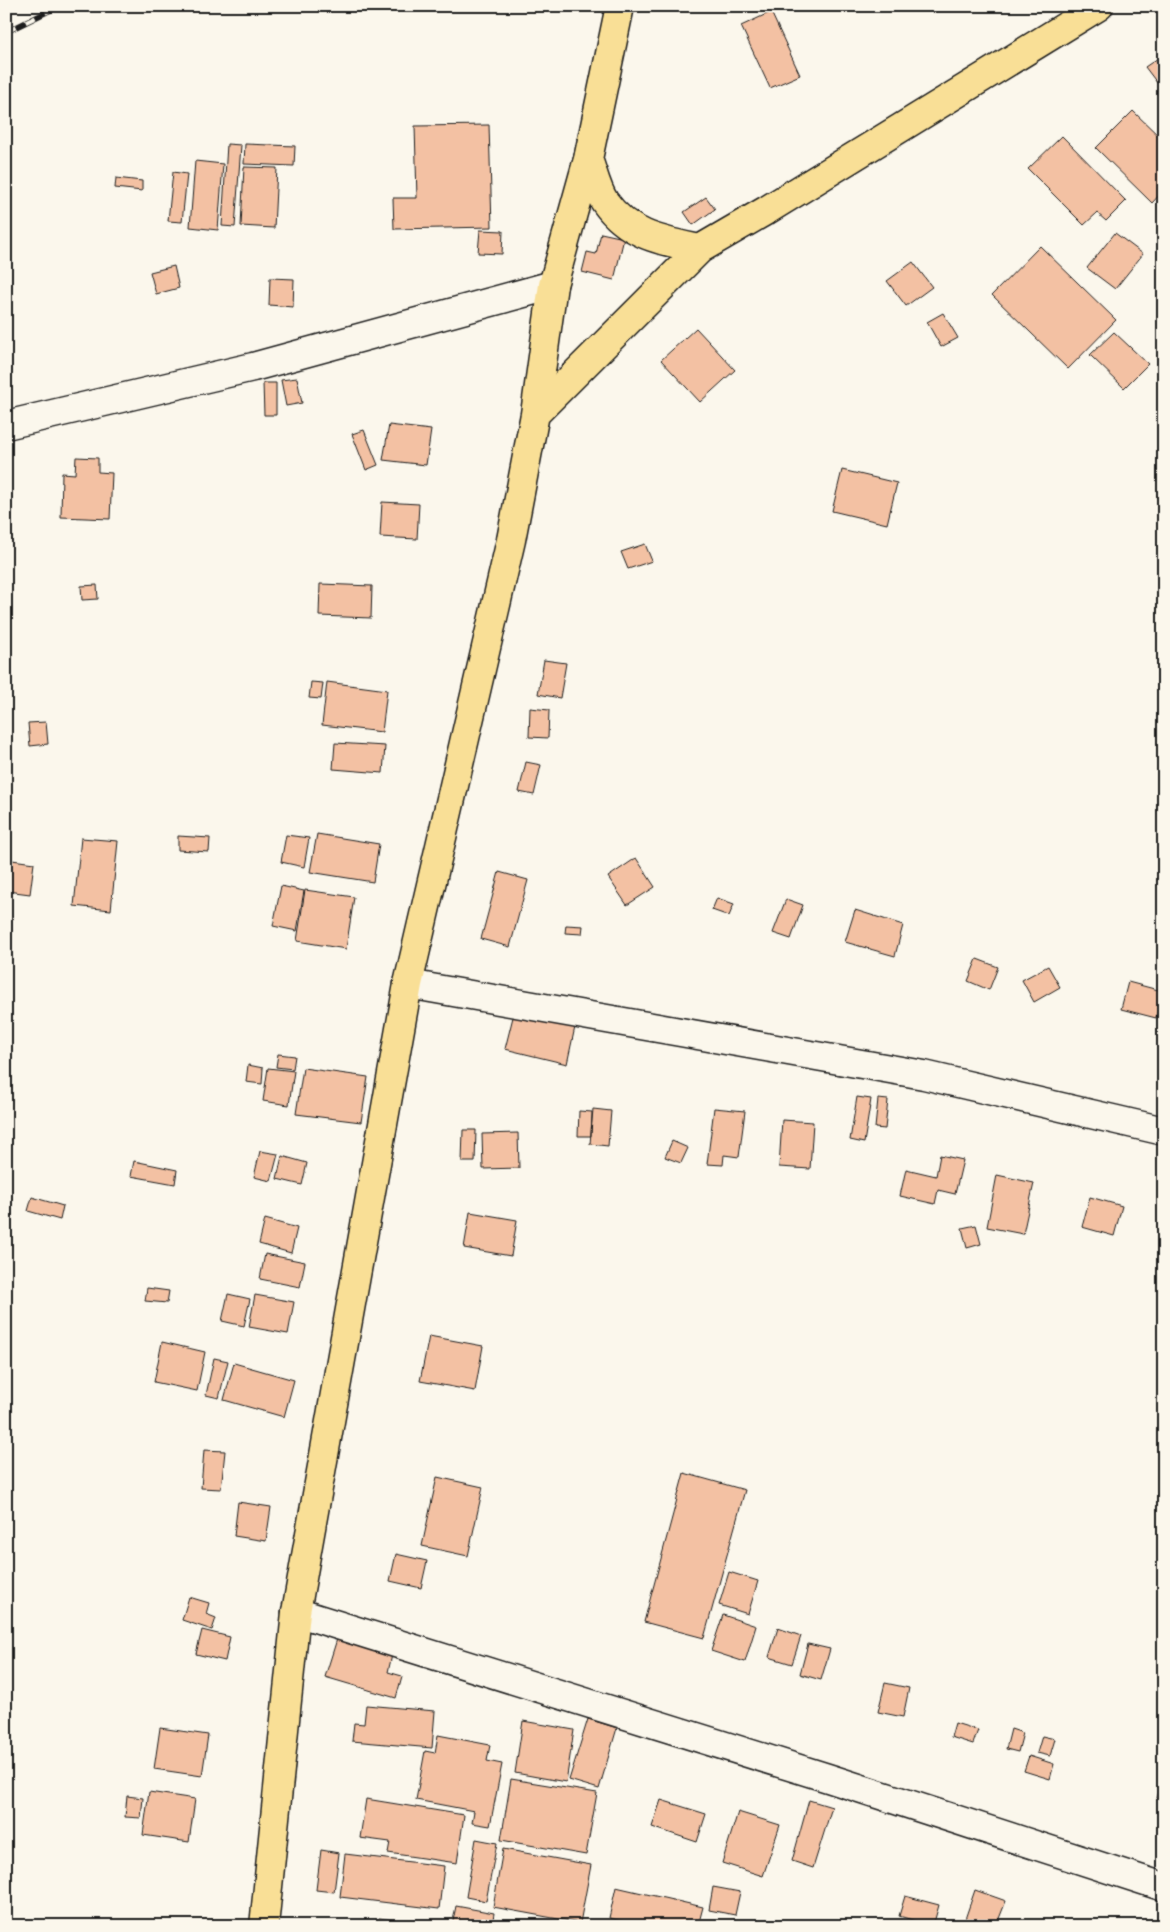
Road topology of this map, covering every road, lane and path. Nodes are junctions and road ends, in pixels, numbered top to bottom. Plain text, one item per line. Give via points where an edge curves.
1 (620, 6) edge
2 (1099, 6) edge
3 (588, 159) junction
4 (700, 249) junction
5 (553, 285) junction
6 (535, 414) junction
7 (6, 425) edge
8 (408, 984) junction
9 (1164, 1131) edge
10 (296, 1612) junction
11 (1164, 1888) edge
12 (264, 1926) edge

1 - 3 main road
2 - 4 main road
3 - 4 main road via 604,202 626,223 650,238
3 - 5 main road
4 - 6 main road
5 - 6 main road
5 - 7 street via 254,366
6 - 8 main road via 511,540
8 - 9 street via 924,1075
8 - 10 main road
10 - 11 street via 828,1778
10 - 12 main road

